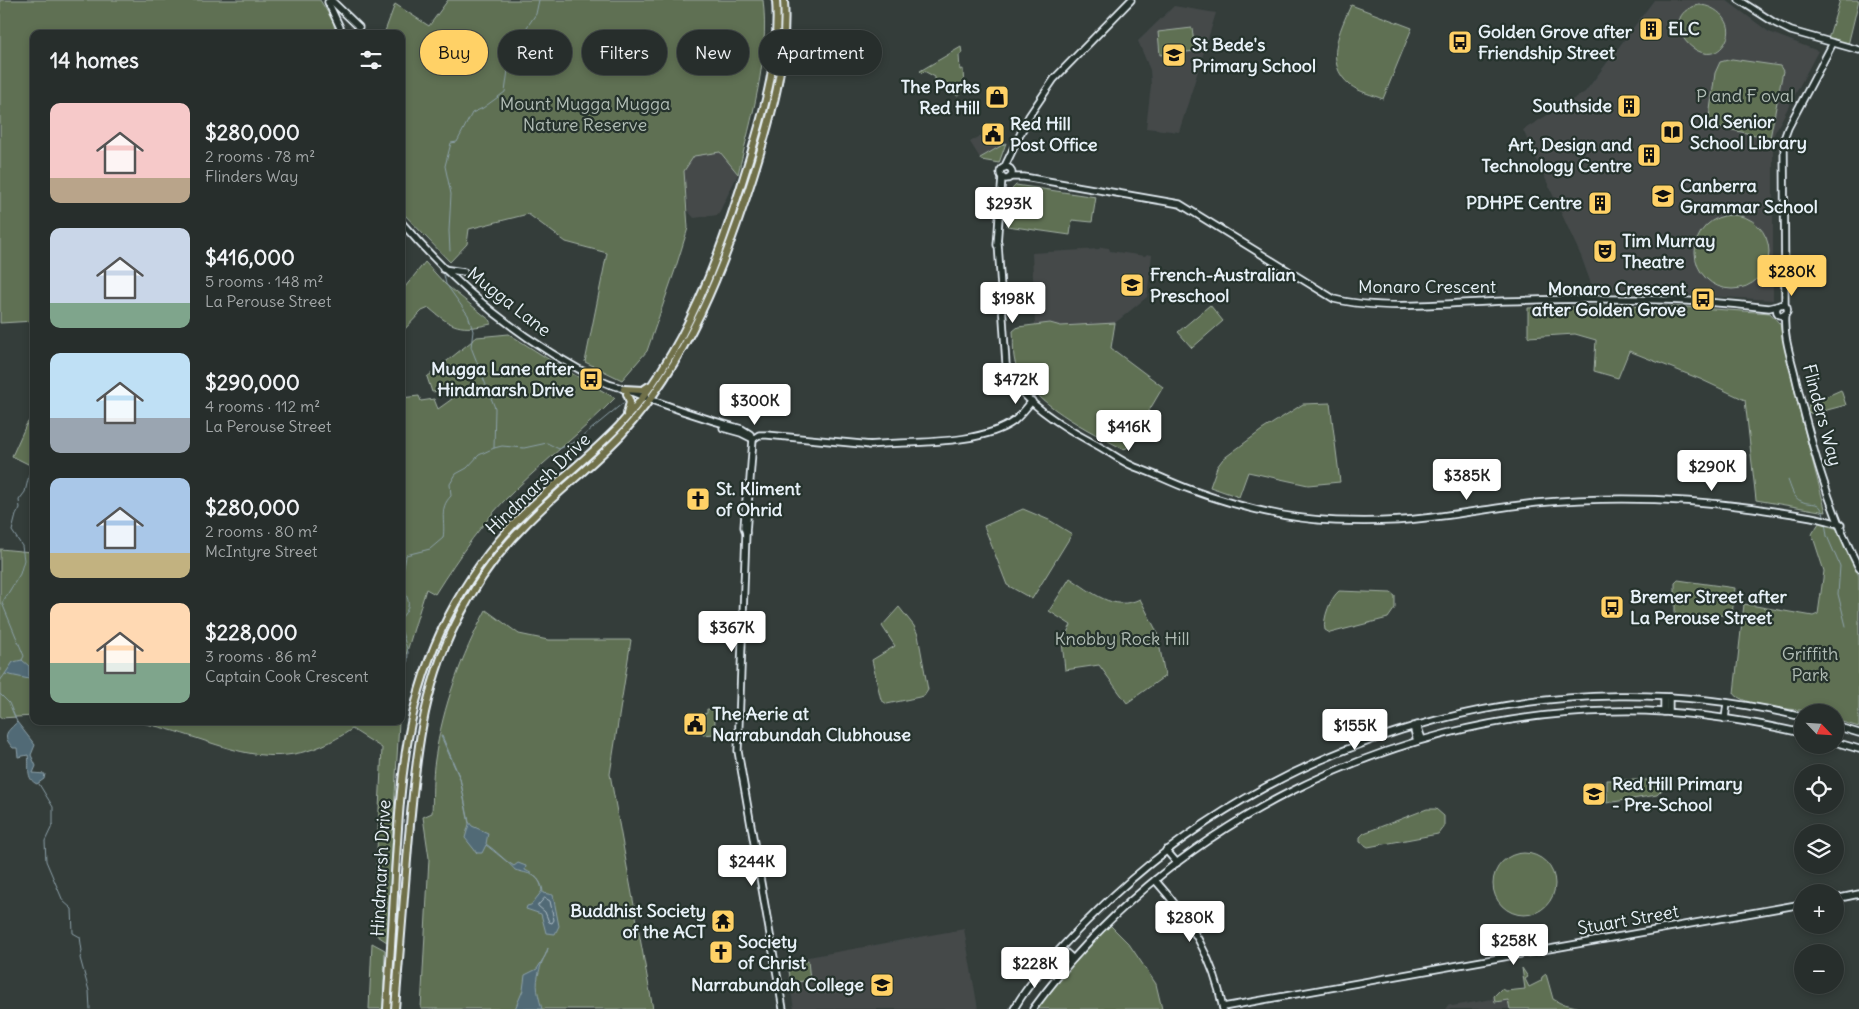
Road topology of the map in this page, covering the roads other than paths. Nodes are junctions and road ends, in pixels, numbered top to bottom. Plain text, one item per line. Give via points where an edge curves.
1 (329, 0) edge
2 (776, 0) edge
3 (784, 0) edge
4 (1131, 0) edge
5 (1739, 0) edge
6 (359, 27) dead end
7 (341, 30) edge
8 (1831, 43) junction
9 (1859, 50) edge
10 (1011, 156) junction
11 (1004, 168) junction
12 (1008, 175) junction
13 (405, 226) edge
14 (443, 268) junction
15 (464, 272) dead end
16 (1780, 310) junction
17 (652, 383) junction
18 (625, 392) junction
19 (645, 400) junction
20 (1032, 401) junction
21 (624, 420) junction
22 (751, 438) junction
23 (1836, 513) junction
24 (1824, 520) junction
25 (1840, 525) junction
26 (1859, 568) edge
27 (1667, 697) junction
28 (1729, 703) junction
29 (1666, 712) junction
30 (1794, 715) edge
31 (1727, 719) junction
32 (1415, 725) junction
33 (1844, 729) edge
34 (1794, 732) edge
35 (1859, 733) edge
36 (1420, 740) junction
37 (1844, 745) edge
38 (1859, 749) edge
39 (1168, 849) junction
40 (1178, 862) junction
41 (1155, 880) junction
42 (1859, 894) edge
43 (1844, 896) edge
44 (1794, 905) edge
45 (391, 949) junction
46 (399, 949) junction
47 (1061, 950) junction
48 (1072, 960) junction
49 (1223, 1008) edge
50 (387, 1009) edge
51 (394, 1009) edge
52 (783, 1009) edge
53 (1013, 1009) edge
54 (1033, 1009) edge

1 - 6 street
1 - 7 street
2 - 17 main road, Hindmarsh Drive via 772,70 742,185 692,313
3 - 19 main road, Hindmarsh Drive via 785,41 780,73 749,189 697,320 672,368
4 - 10 street via 1054,79 1029,116
5 - 8 street via 1784,28
8 - 9 street
8 - 16 street, Flinders Way via 1784,139
10 - 11 street
10 - 12 street
11 - 12 street, Monaro Crescent
11 - 12 street via 1000,172
12 - 16 street, Monaro Crescent via 1180,204 1334,299 1349,302 1423,304 1597,300 1703,302
12 - 20 street via 1003,188 996,245 1007,370 1017,388
13 - 14 street, Mugga Lane
14 - 15 street
14 - 18 street, Mugga Lane via 501,319 542,347
16 - 23 street, Flinders Way via 1812,442
17 - 18 main road via 643,390
17 - 19 main road, Hindmarsh Drive
18 - 19 street, Mugga Lane
18 - 21 main road via 630,402
19 - 21 main road, Hindmarsh Drive
19 - 22 street, Mugga Lane
19 - 46 main road, Hindmarsh Drive via 602,454 514,537 480,580 448,639 431,686 419,739
20 - 22 street via 1013,421 994,431 933,442 872,445 767,435
20 - 24 street via 1059,422 1141,468 1227,502 1276,514 1334,521 1411,520 1538,503 1616,498 1705,501
21 - 45 main road, Hindmarsh Drive via 503,536 466,586 438,638 417,694 405,748
22 - 52 street via 744,527 738,751
23 - 24 street
23 - 25 street, Flinders Way
24 - 25 street
25 - 26 street, Flinders Way
27 - 28 street
27 - 29 street
27 - 32 street via 1554,699 1492,707
28 - 30 street
28 - 31 street
29 - 31 street
29 - 36 street via 1615,710 1552,715 1476,726
31 - 34 street
32 - 36 street
32 - 39 street via 1366,741 1283,777 1230,806
33 - 35 street
36 - 40 street via 1339,768 1284,795 1220,832
37 - 38 street
39 - 40 street
39 - 47 street via 1110,898
40 - 41 street
41 - 48 street
41 - 49 street via 1171,897 1200,941 1215,975
42 - 43 street
44 - 49 street, Stuart Street
45 - 46 main road
45 - 50 main road, Hindmarsh Drive
46 - 51 main road, Hindmarsh Drive
47 - 48 street
47 - 53 street
48 - 54 street

